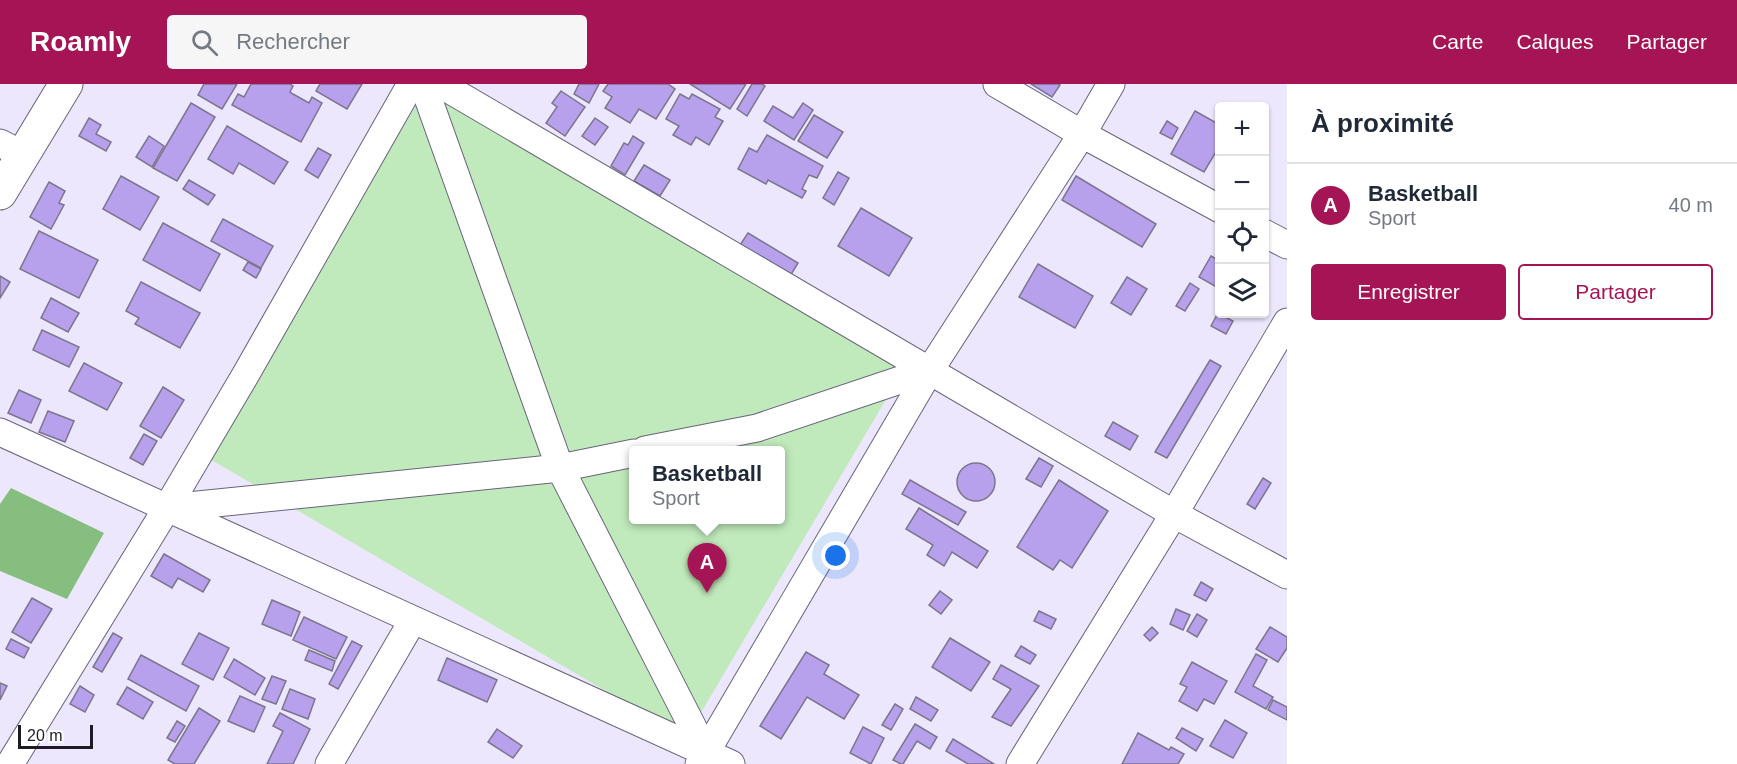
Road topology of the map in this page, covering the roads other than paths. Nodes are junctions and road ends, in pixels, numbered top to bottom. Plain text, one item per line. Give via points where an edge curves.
1 (66, 84) edge
2 (411, 84) edge
3 (423, 84) edge
4 (440, 84) edge
5 (997, 84) edge
6 (1111, 84) edge
7 (1082, 134) junction
8 (12, 149) edge
9 (0, 193) edge
10 (1215, 206) edge
11 (1269, 236) edge
12 (1287, 245) edge
13 (1287, 322) edge
14 (930, 370) junction
15 (0, 432) edge
16 (665, 446) edge
17 (629, 454) edge
18 (560, 468) junction
19 (167, 508) junction
20 (1174, 514) junction
21 (1287, 576) edge
22 (413, 620) junction
23 (702, 758) edge
24 (10, 764) edge
25 (329, 764) edge
26 (731, 764) edge
27 (1020, 764) edge

1 - 8 street
2 - 19 street
3 - 18 street
4 - 14 street
5 - 7 street
6 - 7 street
7 - 10 street
7 - 14 street
8 - 9 street
11 - 12 street
13 - 20 street
14 - 16 street via 757,428
14 - 20 street
14 - 23 street
15 - 19 street
17 - 18 street
18 - 19 street
18 - 23 street
19 - 22 street
19 - 24 street
20 - 21 street
20 - 27 street
22 - 23 street
22 - 25 street
23 - 26 street

